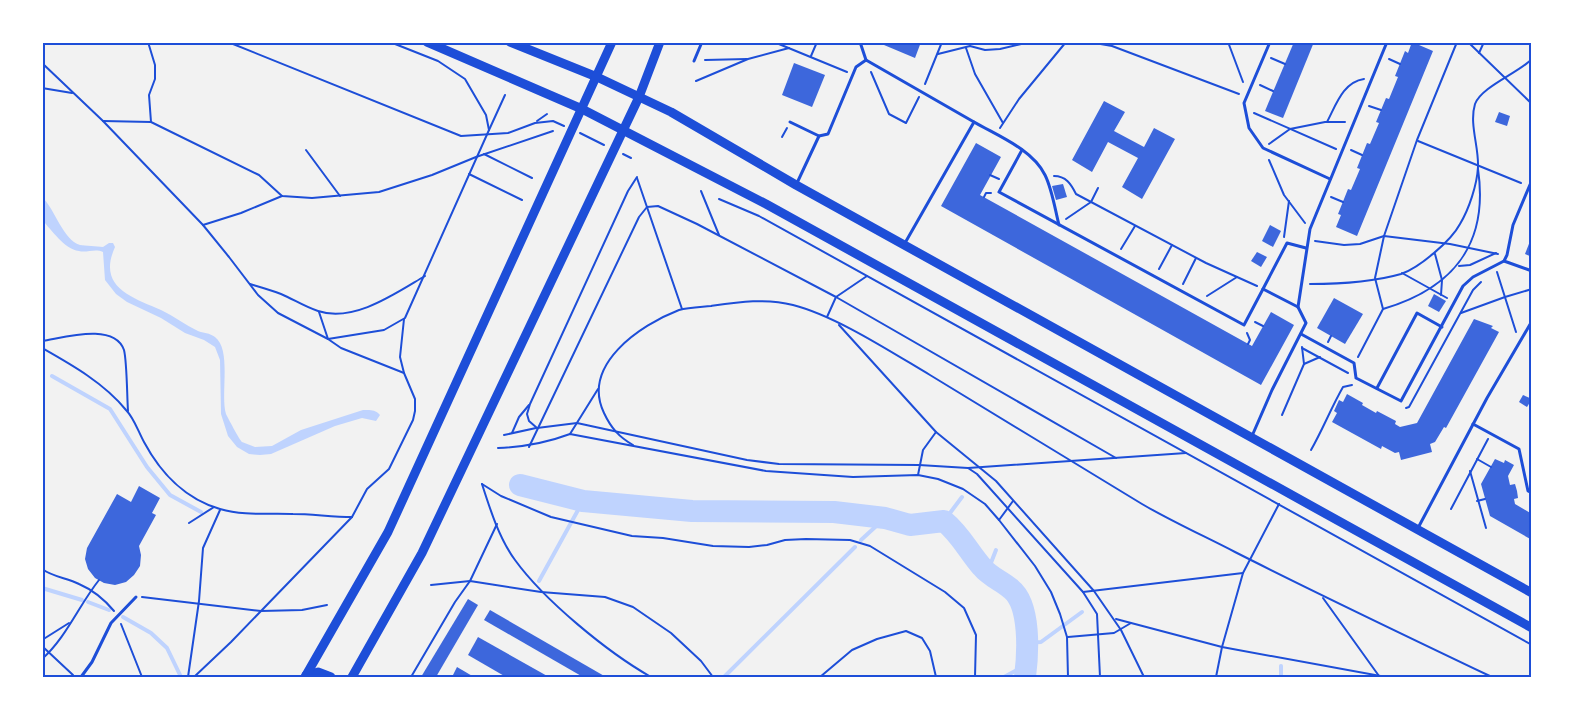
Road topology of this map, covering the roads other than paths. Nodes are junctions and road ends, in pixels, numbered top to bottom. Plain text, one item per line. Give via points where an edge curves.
1 (427, 42) edge
2 (510, 42) edge
3 (612, 42) edge
4 (660, 42) edge
5 (702, 42) edge
6 (860, 42) edge
7 (1270, 42) edge
8 (1387, 42) edge
9 (866, 60) junction
10 (694, 61) dead end
11 (597, 77) junction
12 (639, 97) junction
13 (582, 110) junction
14 (790, 122) road end
15 (974, 122) junction
16 (623, 130) junction
17 (819, 136) junction
18 (1022, 150) junction
19 (1330, 179) junction
20 (1532, 180) edge
21 (796, 185) junction
22 (1059, 225) junction
23 (904, 245) junction
24 (1306, 248) junction
25 (1504, 261) junction
26 (1532, 271) edge
27 (1263, 289) junction
28 (1298, 307) junction
29 (1532, 321) edge
30 (1442, 327) junction
31 (1300, 334) junction
32 (1377, 388) junction
33 (1473, 424) junction
34 (1251, 437) junction
35 (1532, 493) edge
36 (1417, 529) junction
37 (1532, 593) edge
38 (136, 597) road end
39 (1532, 628) edge
40 (305, 676) edge
41 (81, 677) edge
42 (331, 677) edge
43 (352, 677) edge

1 - 13 main road
2 - 11 main road
3 - 11 main road
4 - 12 main road
5 - 10 lane
6 - 9 lane
7 - 19 lane via 1245,103 1249,128 1263,148
8 - 19 lane
9 - 15 lane
9 - 17 lane via 856,67 828,134
11 - 12 main road
11 - 13 main road
12 - 16 main road
12 - 21 main road
13 - 16 main road
13 - 40 main road via 388,532
14 - 17 lane
15 - 18 lane
15 - 23 lane
16 - 39 main road via 776,210
16 - 43 main road via 422,553
17 - 21 lane
18 - 22 lane via 1045,175
18 - 22 lane via 999,192
19 - 24 lane
20 - 25 lane via 1513,225
21 - 23 main road
22 - 27 lane via 1244,325
23 - 34 main road
24 - 27 lane via 1287,243
24 - 28 lane
25 - 26 lane
25 - 30 lane via 1463,286
27 - 28 lane
28 - 31 lane via 1306,323
29 - 33 lane
30 - 32 lane via 1401,401
30 - 32 lane via 1417,313
31 - 32 lane via 1354,363 1356,378
31 - 34 lane
33 - 35 lane via 1519,449 1528,491
33 - 36 lane
34 - 36 main road
36 - 37 main road
38 - 41 lane via 117,615
40 - 42 main road via 318,672

